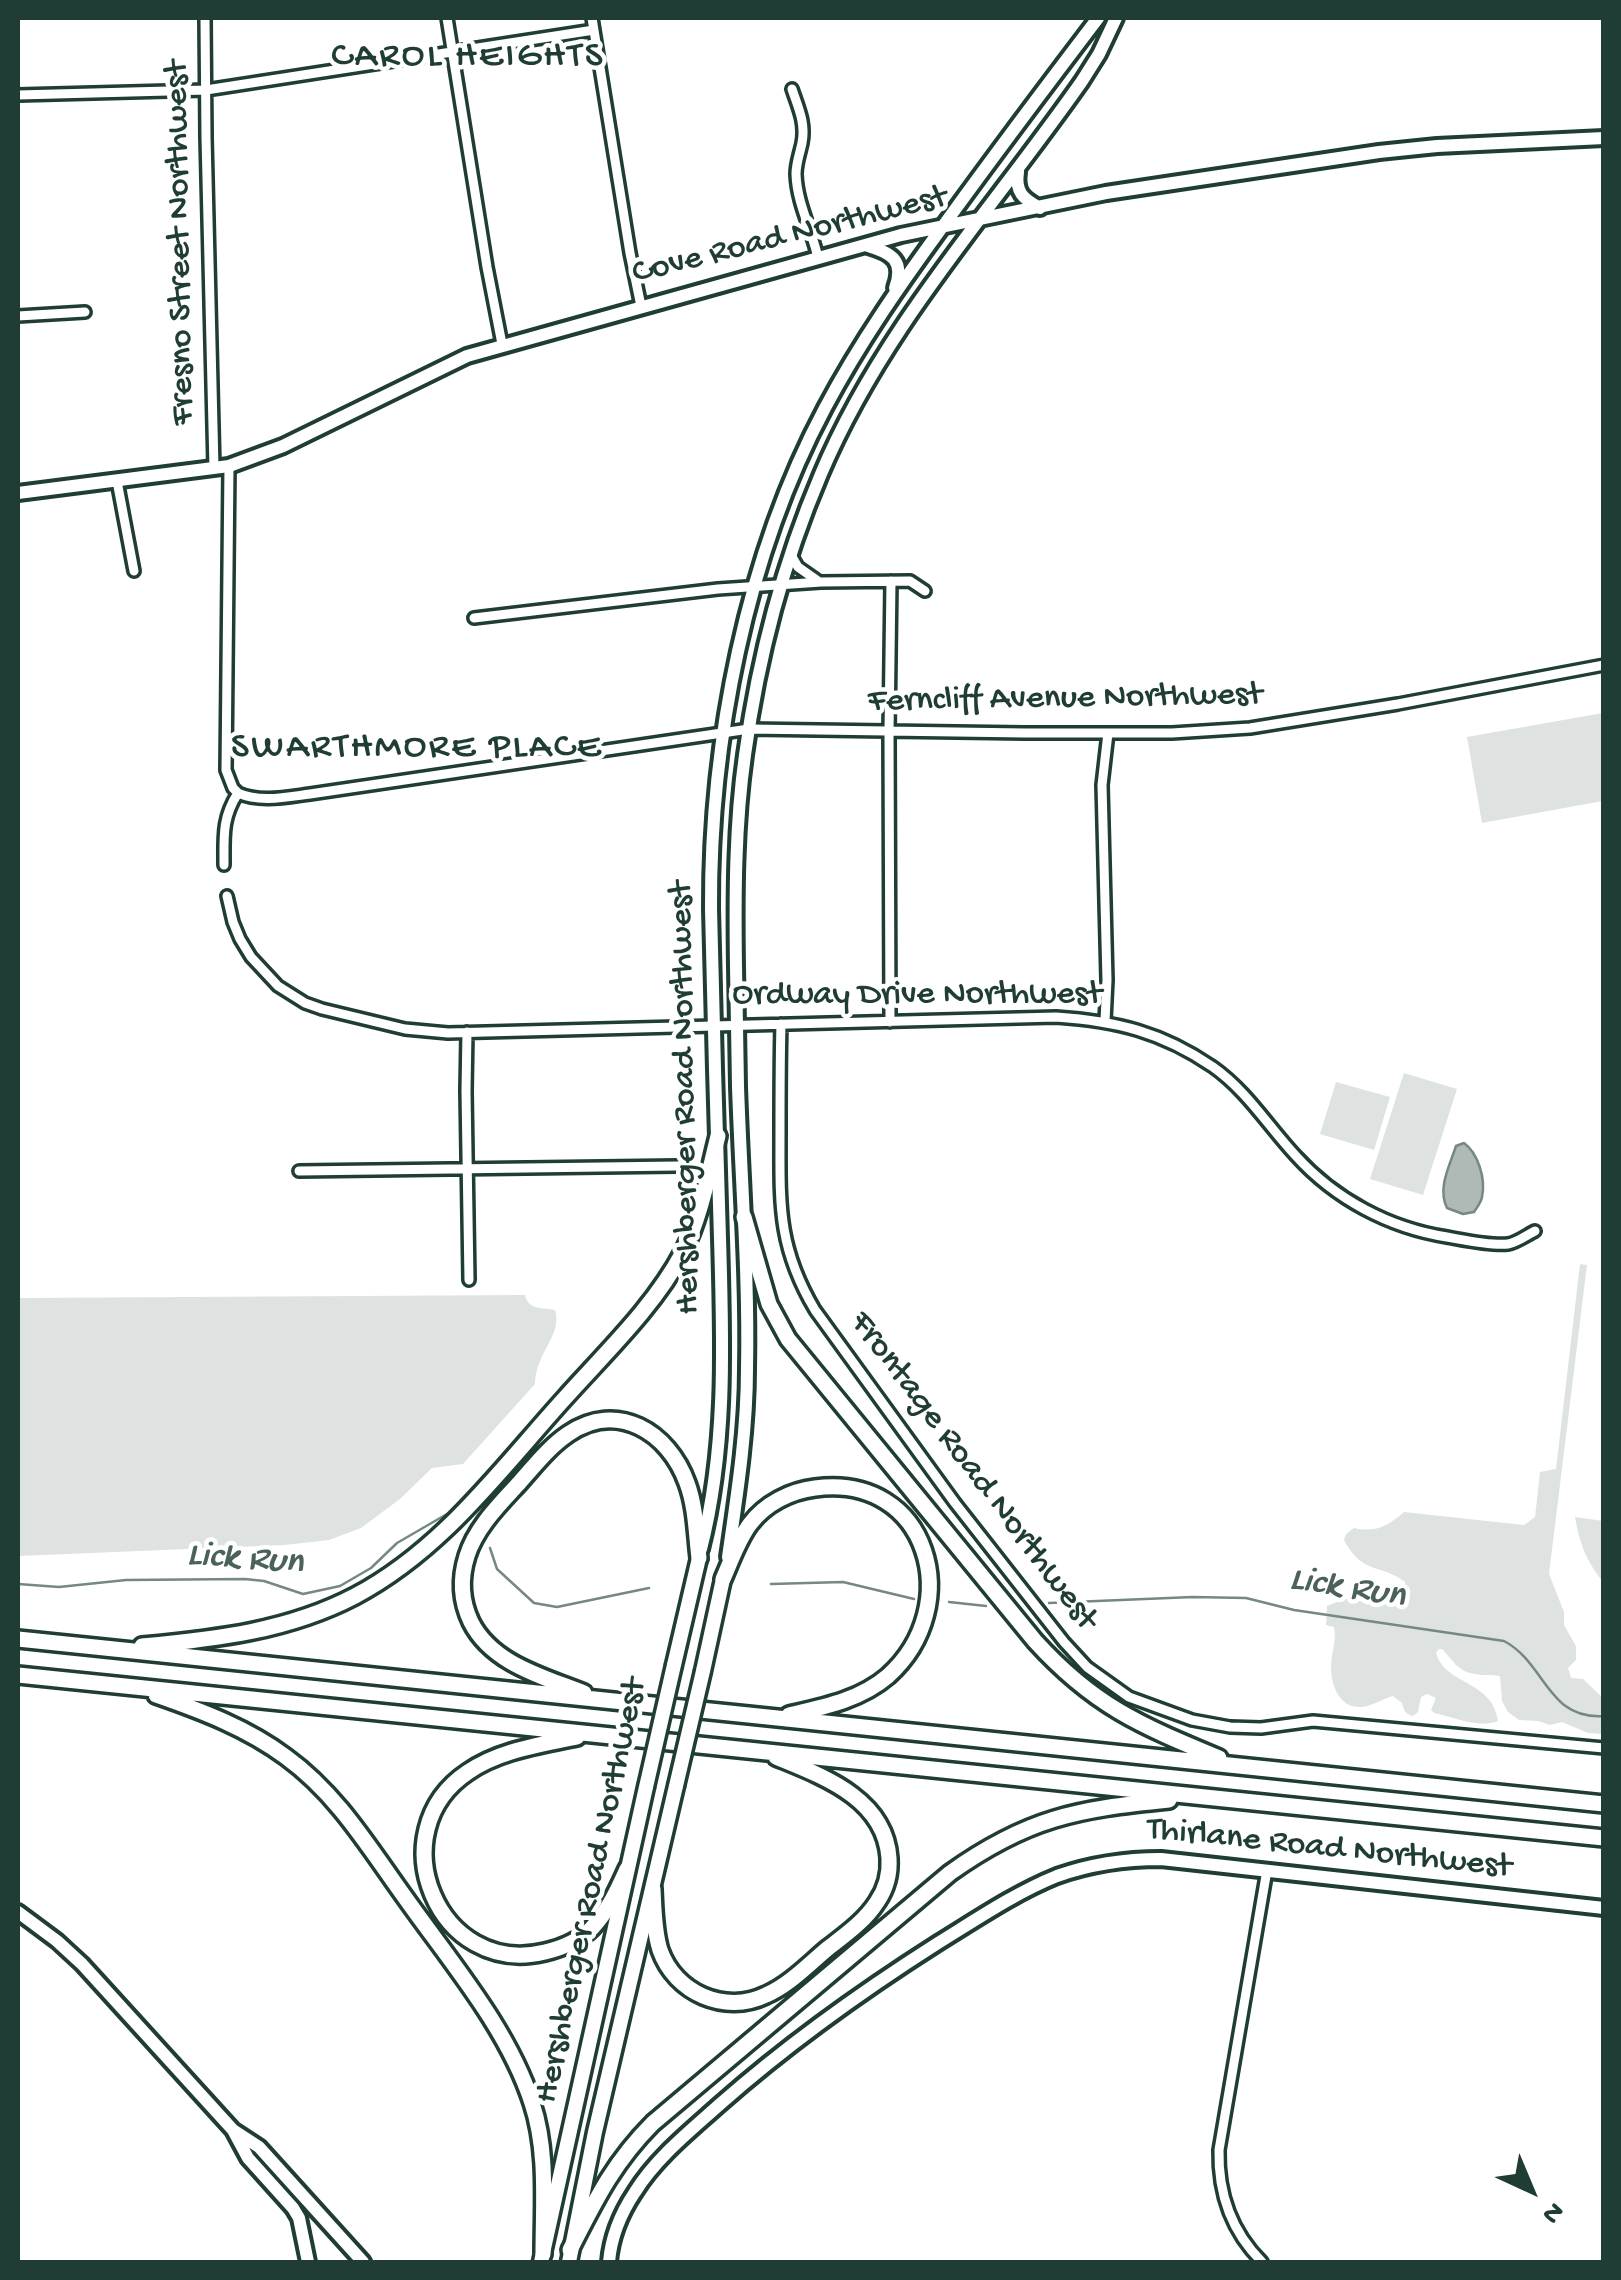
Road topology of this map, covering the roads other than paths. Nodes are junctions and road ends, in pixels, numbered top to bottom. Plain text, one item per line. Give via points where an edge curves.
1 (205, 18) edge
2 (447, 18) edge
3 (592, 18) edge
4 (1098, 18) edge
5 (1116, 18) edge
6 (594, 30) junction
7 (453, 51) junction
8 (792, 89) dead end
9 (206, 90) junction
10 (18, 95) edge
11 (1604, 138) edge
12 (1018, 168) junction
13 (1040, 208) junction
14 (978, 220) junction
15 (942, 227) junction
16 (866, 245) junction
17 (818, 258) junction
18 (892, 296) junction
19 (641, 306) junction
20 (85, 312) dead end
21 (18, 316) edge
22 (502, 344) junction
23 (229, 466) junction
24 (214, 468) junction
25 (117, 481) junction
26 (18, 493) edge
27 (791, 555) junction
28 (134, 571) dead end
29 (891, 580) junction
30 (820, 582) junction
31 (781, 585) junction
32 (756, 586) junction
33 (924, 591) dead end
34 (474, 618) dead end
35 (1604, 665) edge
36 (749, 729) junction
37 (725, 732) junction
38 (889, 732) junction
39 (1108, 733) junction
40 (238, 793) junction
41 (224, 865) dead end
42 (227, 896) dead end
43 (1105, 1021) junction
44 (890, 1022) junction
45 (781, 1024) junction
46 (715, 1025) junction
47 (737, 1025) junction
48 (467, 1032) junction
49 (718, 1136) junction
50 (678, 1166) dead end
51 (466, 1170) junction
52 (299, 1171) dead end
53 (744, 1217) junction
54 (1535, 1231) dead end
55 (469, 1280) dead end
56 (699, 1558) junction
57 (723, 1579) junction
58 (18, 1639) edge
59 (112, 1650) junction
60 (18, 1674) edge
61 (128, 1686) junction
62 (602, 1699) junction
63 (777, 1718) junction
64 (593, 1734) junction
65 (1604, 1748) edge
66 (763, 1752) junction
67 (1236, 1765) junction
68 (1198, 1797) junction
69 (1604, 1804) edge
70 (1604, 1838) edge
71 (627, 1868) junction
72 (1266, 1870) junction
73 (652, 1889) junction
74 (1604, 1908) edge
75 (18, 1912) edge
76 (233, 2130) junction
77 (570, 2256) edge
78 (542, 2258) edge
79 (308, 2262) edge
80 (363, 2262) edge
81 (609, 2262) edge
82 (1262, 2262) edge

1 - 9 street, Fresno Street Northwest
2 - 7 street
3 - 6 street
4 - 15 main road, Hershberger Road Northwest
5 - 12 main road, Hershberger Road Northwest via 1082,81
6 - 7 street
6 - 19 street
7 - 9 street
7 - 22 street
8 - 17 street via 804,129 796,174 800,202
9 - 10 street
9 - 24 street, Fresno Street Northwest
11 - 13 main road, Cove Road Northwest via 1379,152
12 - 13 main road via 1020,195
12 - 14 main road, Hershberger Road Northwest
13 - 14 main road, Cove Road Northwest
14 - 15 main road, Cove Road Northwest
14 - 27 main road, Hershberger Road Northwest via 870,376 822,471
15 - 16 main road, Cove Road Northwest
15 - 18 main road, Hershberger Road Northwest
16 - 17 main road, Cove Road Northwest
16 - 18 main road via 898,265
17 - 19 main road, Cove Road Northwest
18 - 32 main road, Hershberger Road Northwest via 823,410
19 - 22 main road, Cove Road Northwest
20 - 21 street
22 - 23 main road, Cove Road Northwest
23 - 24 main road, Cove Road Northwest
23 - 40 street via 226,770
24 - 25 main road, Cove Road Northwest
25 - 26 main road, Cove Road Northwest
25 - 28 street
27 - 30 street
27 - 31 main road, Hershberger Road Northwest
29 - 30 street
29 - 33 street via 910,580
29 - 38 street
30 - 31 street
31 - 32 street
31 - 36 main road, Hershberger Road Northwest
32 - 34 street
32 - 37 main road, Hershberger Road Northwest
35 - 39 street, Ferncliff Avenue Northwest via 1291,722
36 - 37 street, Ferncliff Avenue Northwest
36 - 38 street, Ferncliff Avenue Northwest
36 - 47 main road, Hershberger Road Northwest via 737,859
37 - 40 street, Ferncliff Avenue Northwest via 310,794
37 - 46 main road, Hershberger Road Northwest via 713,838
38 - 39 street, Ferncliff Avenue Northwest
38 - 44 street
39 - 43 street via 1102,785
40 - 41 street via 224,822
42 - 48 street, Ordway Drive Northwest via 252,958 293,996 404,1029
43 - 44 street, Ordway Drive Northwest
43 - 54 street, Ordway Drive Northwest via 1169,1041 1217,1070 1311,1172 1384,1218 1430,1234 1510,1244
44 - 45 street, Ordway Drive Northwest
45 - 47 street, Ordway Drive Northwest
45 - 65 street, Frontage Road Northwest via 780,1205 786,1248 803,1290 975,1529 1087,1667 1142,1702 1230,1727 1313,1720
46 - 47 street, Ordway Drive Northwest
46 - 48 street, Ordway Drive Northwest
46 - 49 main road, Hershberger Road Northwest
47 - 53 main road, Hershberger Road Northwest
48 - 51 street
49 - 56 main road, Hershberger Road Northwest via 722,1389
49 - 59 highway via 697,1219 653,1298 426,1548 354,1597 294,1622
50 - 51 street
51 - 52 street
51 - 55 street
53 - 57 main road, Hershberger Road Northwest via 746,1406
53 - 67 highway via 770,1304 788,1339 1045,1652 1119,1713
56 - 62 highway via 692,1497 680,1466 650,1432 617,1420 590,1423 557,1442 478,1532 462,1583 476,1630 513,1664
56 - 71 main road, Hershberger Road Northwest, bridge
57 - 63 highway via 762,1512 811,1488 872,1494 898,1511 922,1542 929,1604 900,1664 858,1695
57 - 73 main road, Hershberger Road Northwest, bridge
58 - 59 highway
59 - 62 highway
60 - 61 highway
61 - 64 highway
61 - 78 highway via 245,1731 309,1776 350,1818 500,2033 526,2084 542,2153
62 - 63 highway
63 - 67 highway
64 - 66 highway
64 - 71 highway via 504,1754 458,1779 431,1818 425,1871 442,1914 461,1934 489,1950 519,1956 580,1938 601,1916
66 - 68 highway
66 - 73 highway via 842,1787 871,1813 889,1859 877,1902 782,1986 730,2003 703,1997 671,1971 659,1946
67 - 69 highway
68 - 70 highway
68 - 77 highway via 1071,1813 1022,1830 950,1873 653,2123 611,2171
71 - 78 main road, Hershberger Road Northwest
72 - 74 main road, Thirlane Road Northwest
72 - 81 main road, Thirlane Road Northwest via 1161,1859 1112,1862 1059,1876 1006,1901 832,2013 671,2148 634,2192
72 - 82 street via 1219,2150 1232,2222
73 - 77 main road, Hershberger Road Northwest
75 - 76 main road via 82,1964
76 - 79 main road via 299,2218
76 - 80 main road via 259,2147

